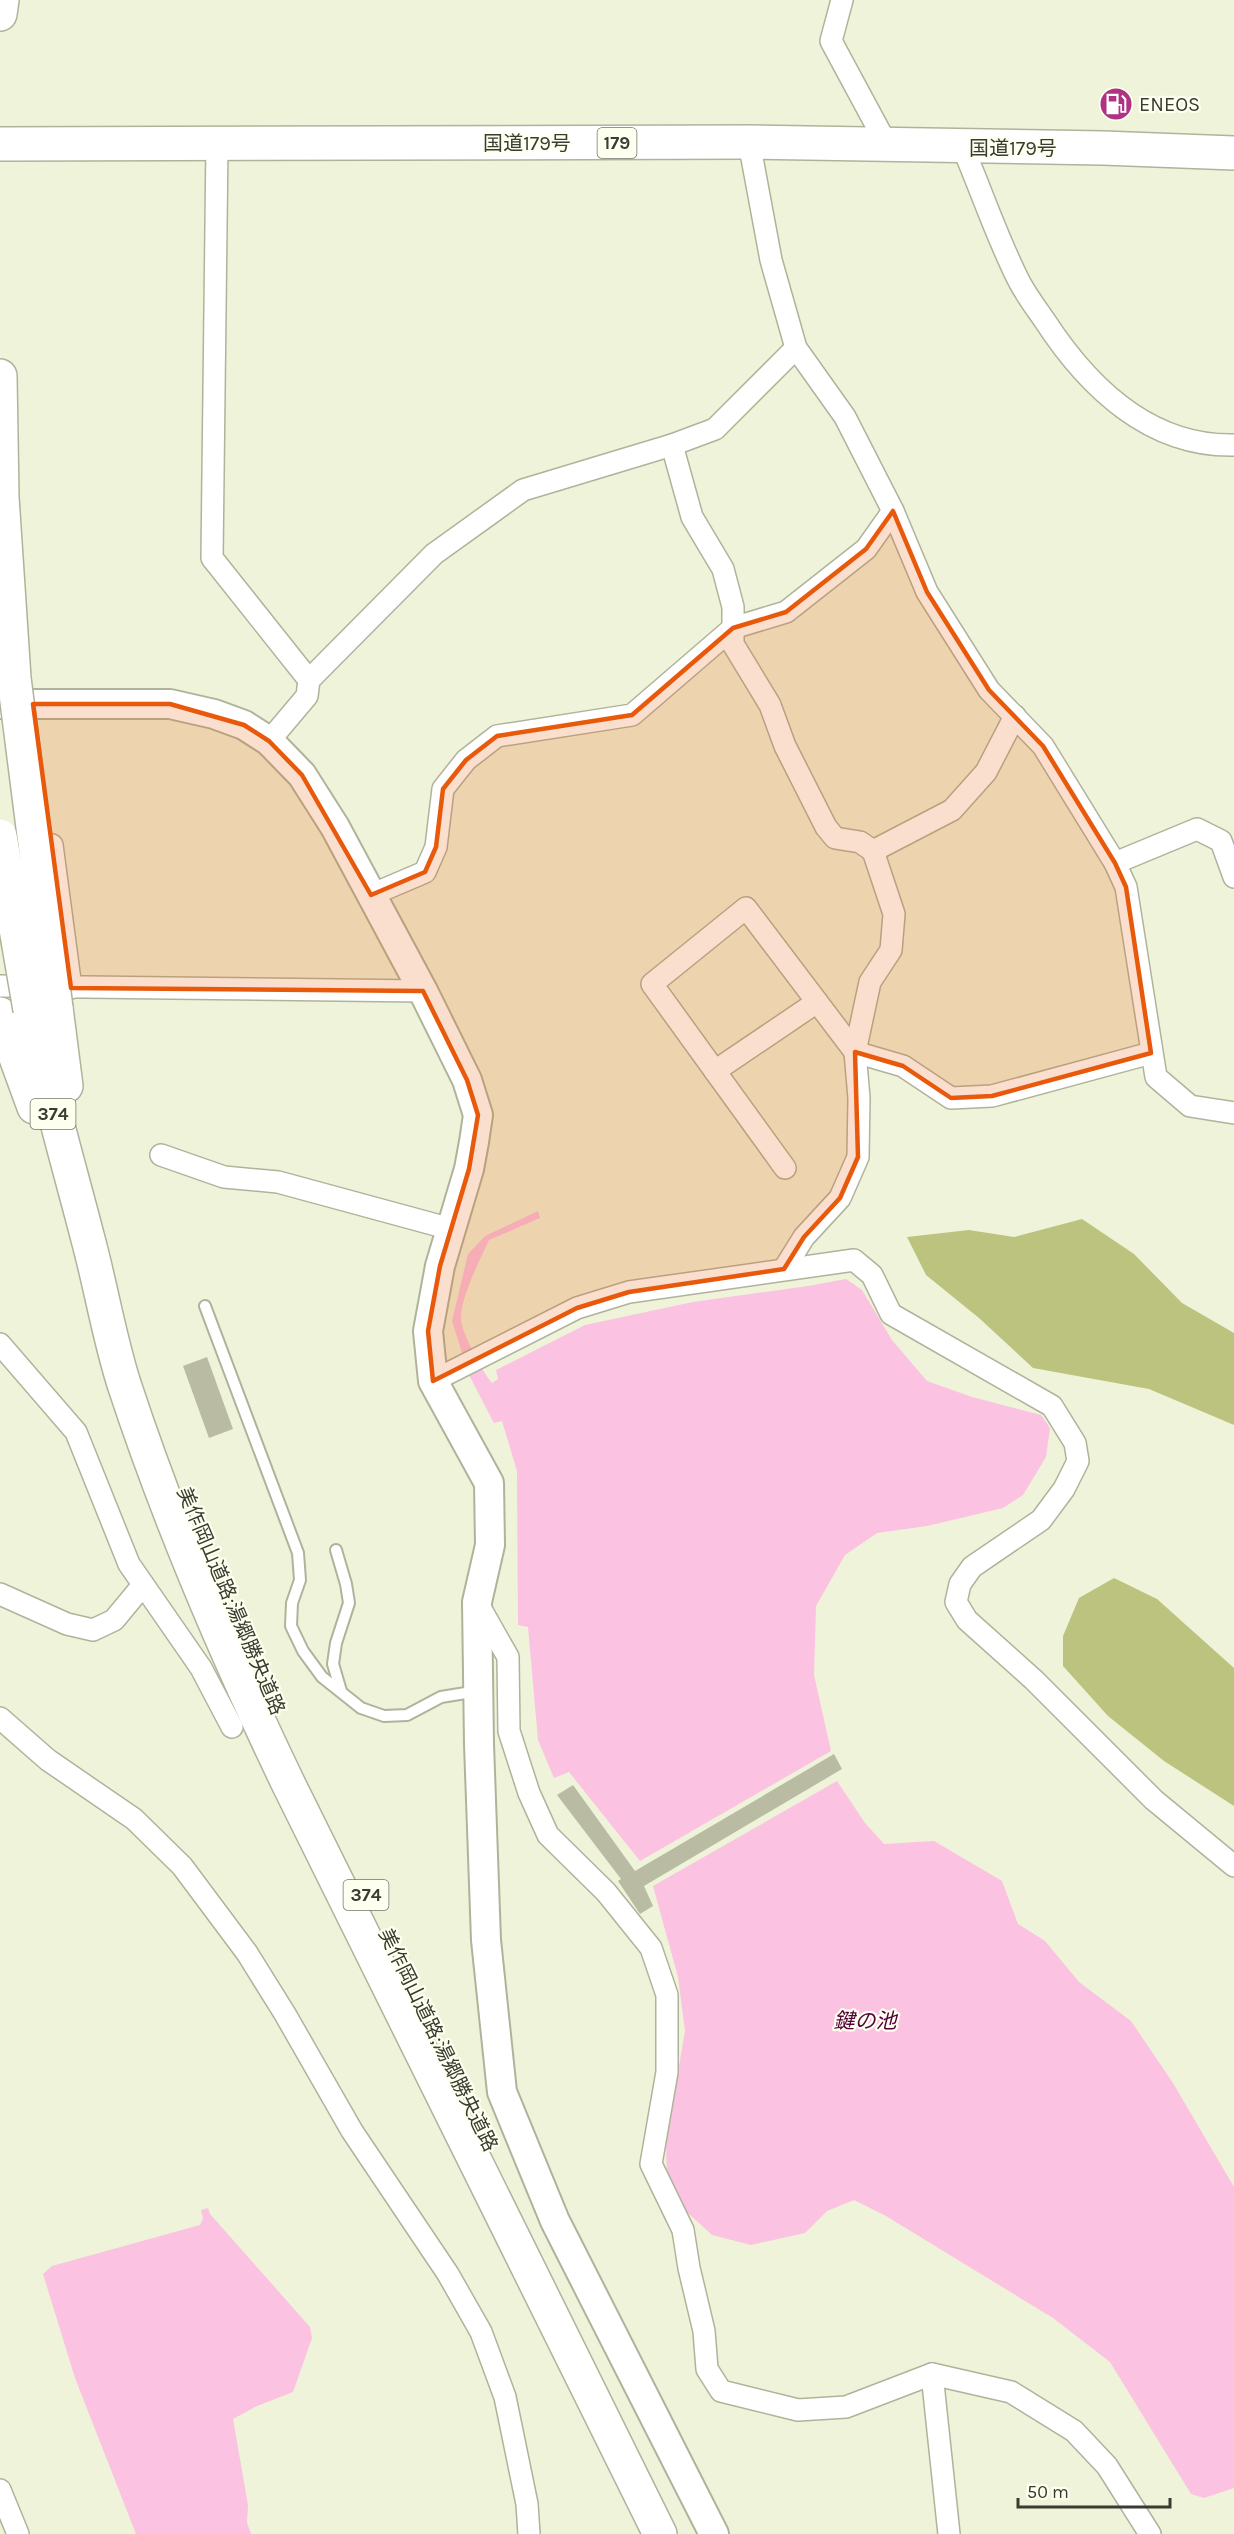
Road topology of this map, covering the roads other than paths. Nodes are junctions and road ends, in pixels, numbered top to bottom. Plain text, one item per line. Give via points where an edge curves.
1 (2, 0) edge
2 (842, 0) edge
3 (0, 14) edge
4 (749, 142) junction
5 (217, 143) junction
6 (0, 144) edge
7 (887, 145) junction
8 (963, 148) junction
9 (1234, 153) edge
10 (796, 348) junction
11 (0, 376) edge
12 (672, 445) junction
13 (1234, 445) edge
14 (893, 511) junction
15 (733, 628) junction
16 (309, 680) junction
17 (7, 691) edge
18 (33, 704) junction
19 (1015, 716) junction
20 (269, 741) junction
21 (0, 836) edge
22 (873, 851) junction
23 (1115, 863) junction
24 (1234, 877) edge
25 (371, 895) junction
26 (0, 986) edge
27 (423, 991) junction
28 (817, 1002) junction
29 (39, 1005) edge
30 (855, 1053) junction
31 (1151, 1053) junction
32 (714, 1071) junction
33 (1234, 1113) edge
34 (161, 1155) dead end
35 (785, 1168) dead end
36 (85, 1227) junction
37 (451, 1229) junction
38 (784, 1269) junction
39 (205, 1306) dead end
40 (0, 1344) edge
41 (433, 1381) junction
42 (336, 1550) dead end
43 (143, 1584) junction
44 (0, 1594) edge
45 (477, 1602) junction
46 (478, 1690) junction
47 (341, 1692) junction
48 (0, 1718) edge
49 (232, 1727) dead end
50 (1234, 1866) edge
51 (932, 2374) junction
52 (0, 2490) edge
53 (18, 2534) edge
54 (529, 2534) edge
55 (660, 2534) edge
56 (683, 2534) edge
57 (714, 2534) edge
58 (949, 2534) edge
59 (1150, 2534) edge

1 - 3 highway
2 - 7 street via 831,41
4 - 5 highway, 国道179号 / 179
4 - 7 highway, 国道179号 / 179
4 - 10 street via 771,260
5 - 6 highway, 国道179号 / 179
5 - 16 street via 212,558
7 - 8 highway, 国道179号 / 179
8 - 9 highway, 国道179号 / 179
8 - 13 street via 1020,283 1067,354 1106,397 1153,428 1192,441
10 - 12 street via 715,429
10 - 14 street via 845,417
11 - 17 highway
12 - 15 street via 692,517 723,569 733,607
12 - 16 street via 524,490 434,554
14 - 15 street via 866,549 786,612
14 - 19 street via 927,591 989,690
15 - 22 street via 733,644 770,705 785,746 826,827 835,838 860,842
15 - 25 street via 633,715 497,736 466,760 443,789 436,847 425,872
16 - 20 street via 307,696
17 - 18 street
17 - 29 highway, bridge
18 - 20 street via 170,704 244,724
18 - 29 street
19 - 22 street via 986,772 952,810
19 - 23 street via 1043,746
20 - 25 street via 302,775
21 - 29 highway, 美作岡山道路;湯郷勝央道路 / 374, bridge
22 - 30 street via 894,914 891,950 870,982
23 - 24 street via 1197,829 1221,842
23 - 31 street via 1126,887
25 - 27 street
26 - 29 street
27 - 29 street
27 - 37 street via 467,1080 478,1115 469,1169
28 - 30 street
28 - 32 street
28 - 32 street via 746,908 652,984
29 - 36 highway, 美作岡山道路;湯郷勝央道路 / 374 via 43,1072
30 - 31 street via 903,1066 951,1098 992,1096
30 - 38 street via 858,1157 840,1198 804,1237
31 - 33 street via 1156,1077 1190,1106
32 - 35 street
34 - 37 street via 224,1177 278,1182
36 - 55 highway, 美作岡山道路;湯郷勝央道路 / 374 via 124,1382 222,1640 284,1774
36 - 56 highway, 美作岡山道路;湯郷勝央道路 / 374 via 201,1535 276,1711
37 - 41 street via 428,1331
38 - 41 street via 629,1292 577,1308
38 - 50 street via 854,1260 872,1275 891,1314 1052,1406 1075,1443 1078,1461 1064,1490 1041,1520 972,1567 960,1584 956,1602 967,1620 1034,1680 1154,1800
39 - 47 lane via 298,1553 300,1580 292,1604 291,1626 322,1677
40 - 43 street via 76,1432 129,1564
41 - 45 street via 489,1483 490,1545
42 - 47 lane via 349,1603 333,1664
43 - 44 street via 114,1620 93,1630 67,1624
43 - 49 street via 201,1668
45 - 46 street
45 - 51 street via 508,1656 509,1731 528,1793 548,1835 606,1892 651,1948 667,1995 667,2072 651,2164 683,2230 704,2331 707,2369 721,2391 798,2410 846,2407
46 - 47 lane via 441,1697 407,1715 384,1716 361,1708
46 - 57 street via 486,1941 502,2092 555,2221
48 - 54 street via 48,1760 134,1819 182,1866 247,1953 352,2131 482,2332 505,2397 527,2504
51 - 58 street
51 - 59 street via 1011,2392 1074,2430 1107,2466
52 - 53 street

